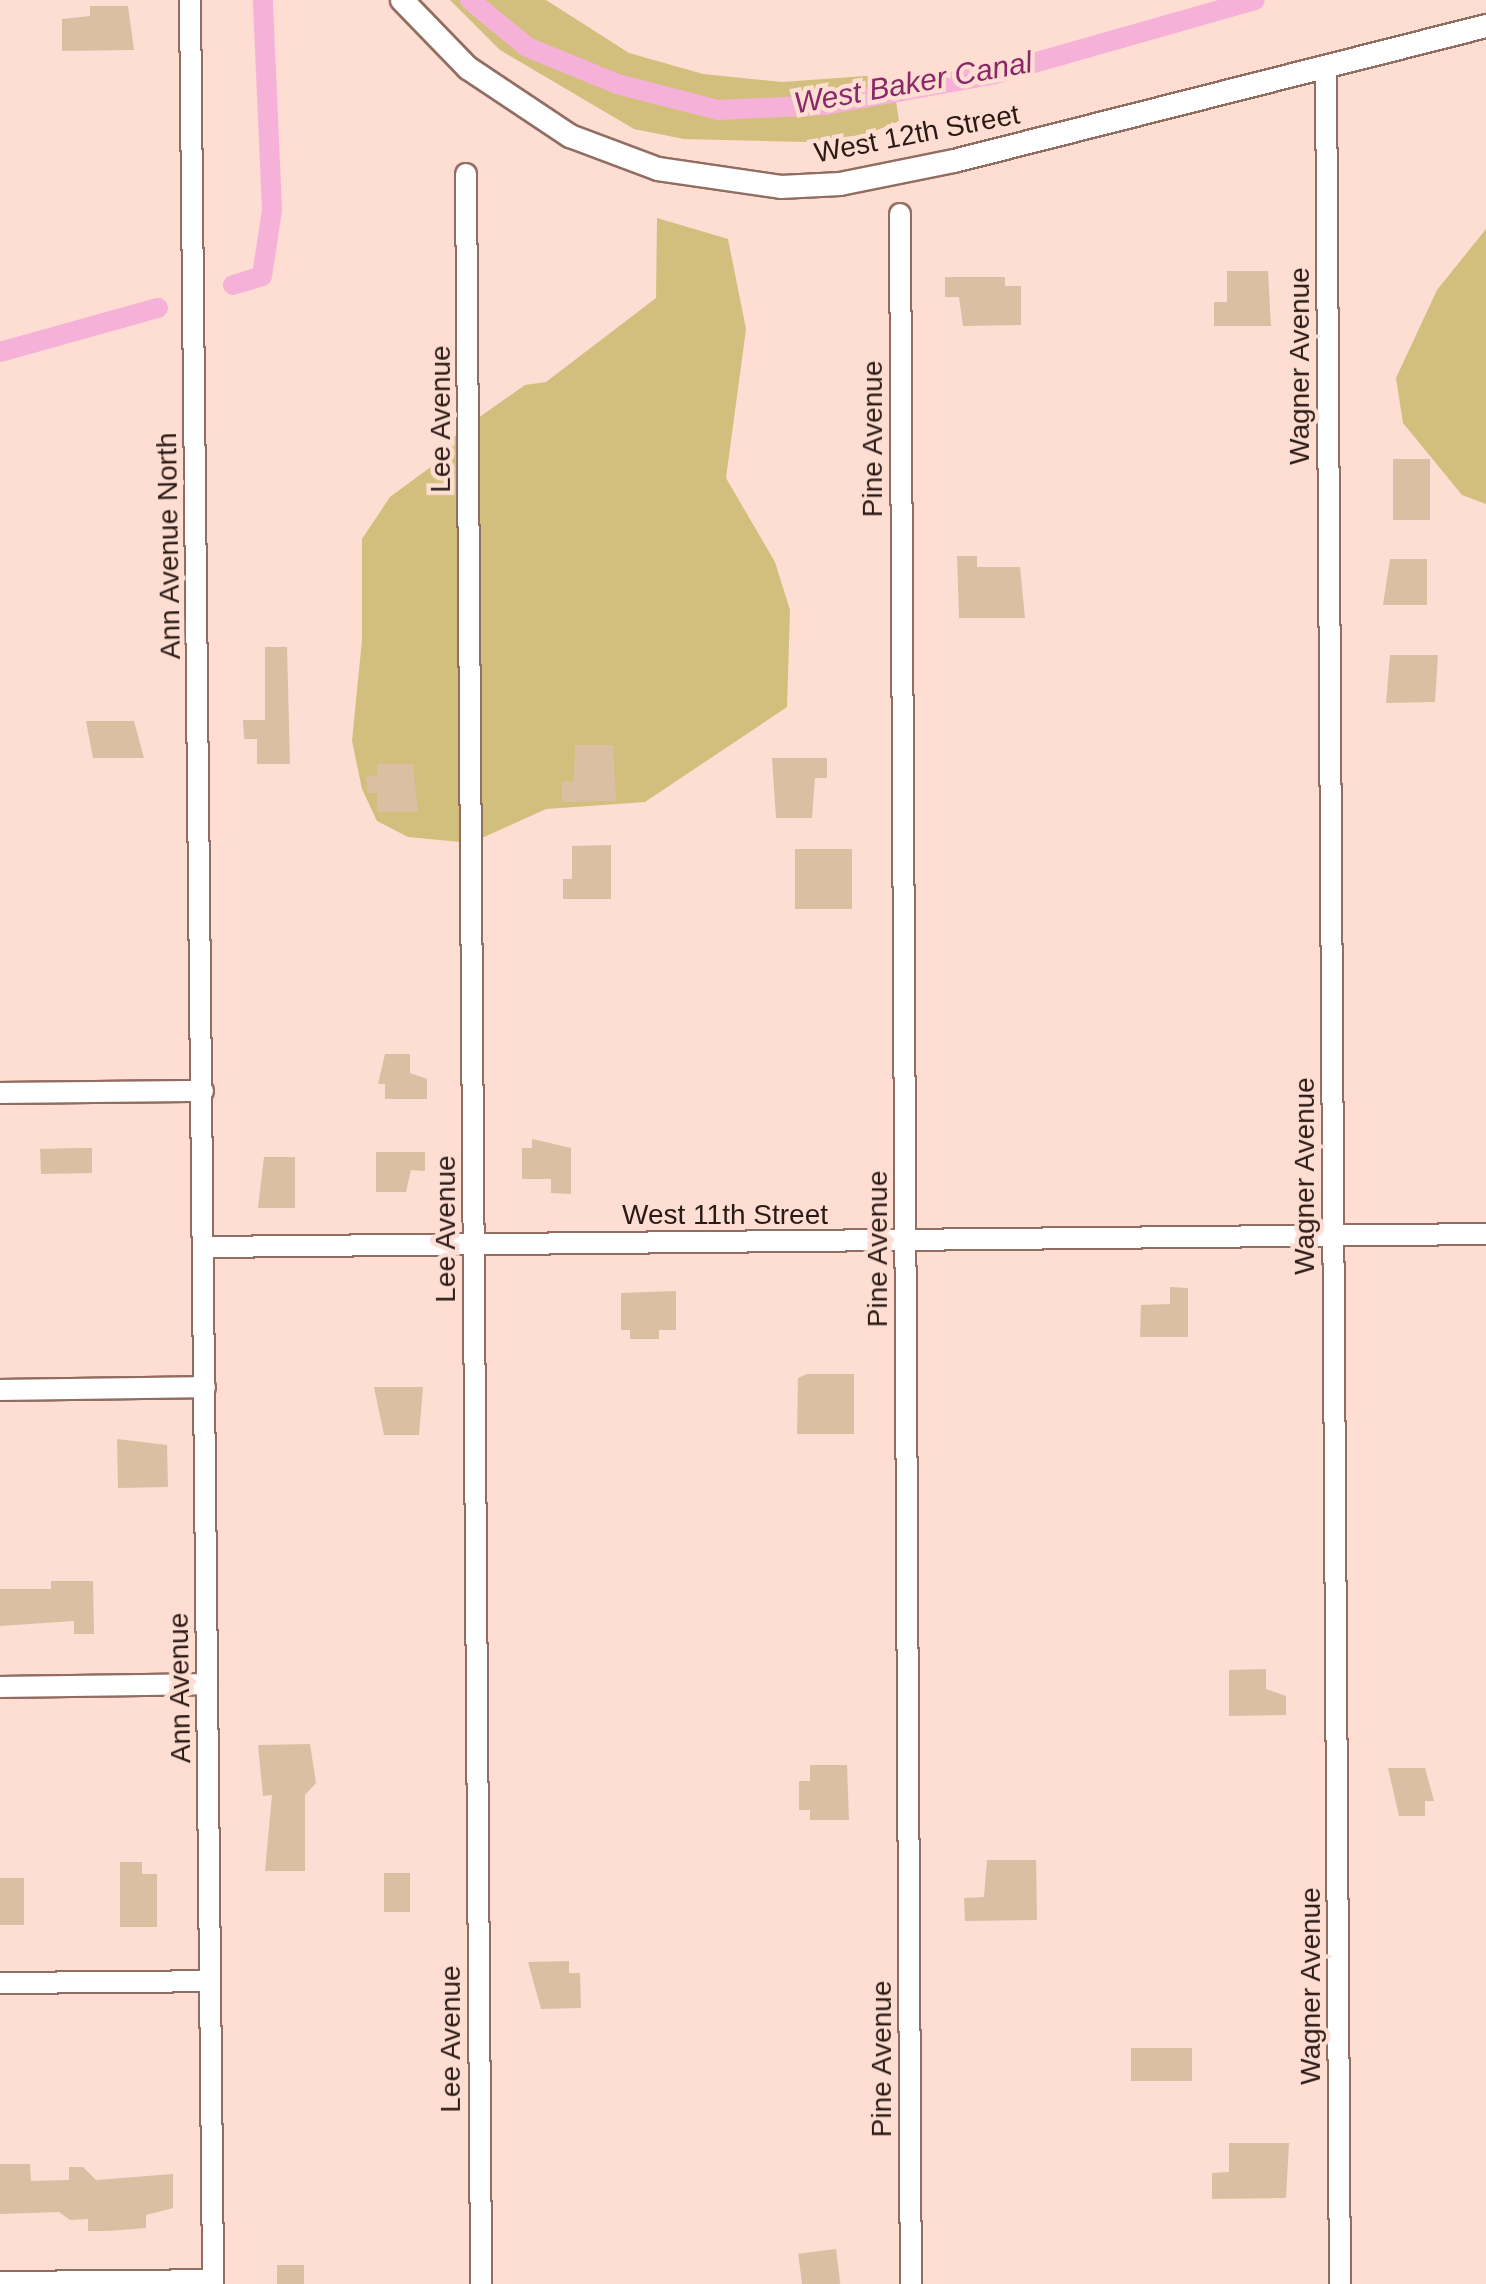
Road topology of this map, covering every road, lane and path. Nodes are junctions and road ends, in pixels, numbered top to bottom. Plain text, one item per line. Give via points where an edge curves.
1 (190, 0) edge
2 (402, 0) edge
3 (1486, 26) edge
4 (1326, 67) junction
5 (466, 174) dead end
6 (900, 214) dead end
7 (203, 1091) junction
8 (0, 1093) edge
9 (1486, 1234) edge
10 (1333, 1236) junction
11 (906, 1241) junction
12 (470, 1244) junction
13 (204, 1246) junction
14 (205, 1387) junction
15 (0, 1390) edge
16 (207, 1684) junction
17 (0, 1687) edge
18 (210, 1981) junction
19 (0, 1983) edge
20 (0, 2282) edge
21 (213, 2282) edge
22 (480, 2284) edge
23 (911, 2284) edge
24 (1340, 2284) edge

1 - 7 street, Ann Avenue North
2 - 4 street, West 12th Street via 468,68 570,136 658,169 752,186 884,177
3 - 4 street, West 12th Street
4 - 10 street, Wagner Avenue
5 - 12 street, Lee Avenue via 476,1091
6 - 11 street, Pine Avenue
7 - 8 street
7 - 13 street, Ann Avenue
9 - 10 street, West 11th Street
10 - 11 street, West 11th Street
10 - 24 street, Wagner Avenue
11 - 12 street, West 11th Street
11 - 23 street, Pine Avenue
12 - 13 street, West 11th Street
12 - 22 street, Lee Avenue
13 - 14 street, Ann Avenue
14 - 15 street
14 - 16 street, Ann Avenue
16 - 17 street
16 - 18 street, Ann Avenue
18 - 19 street
18 - 21 street, Ann Avenue
20 - 21 street

